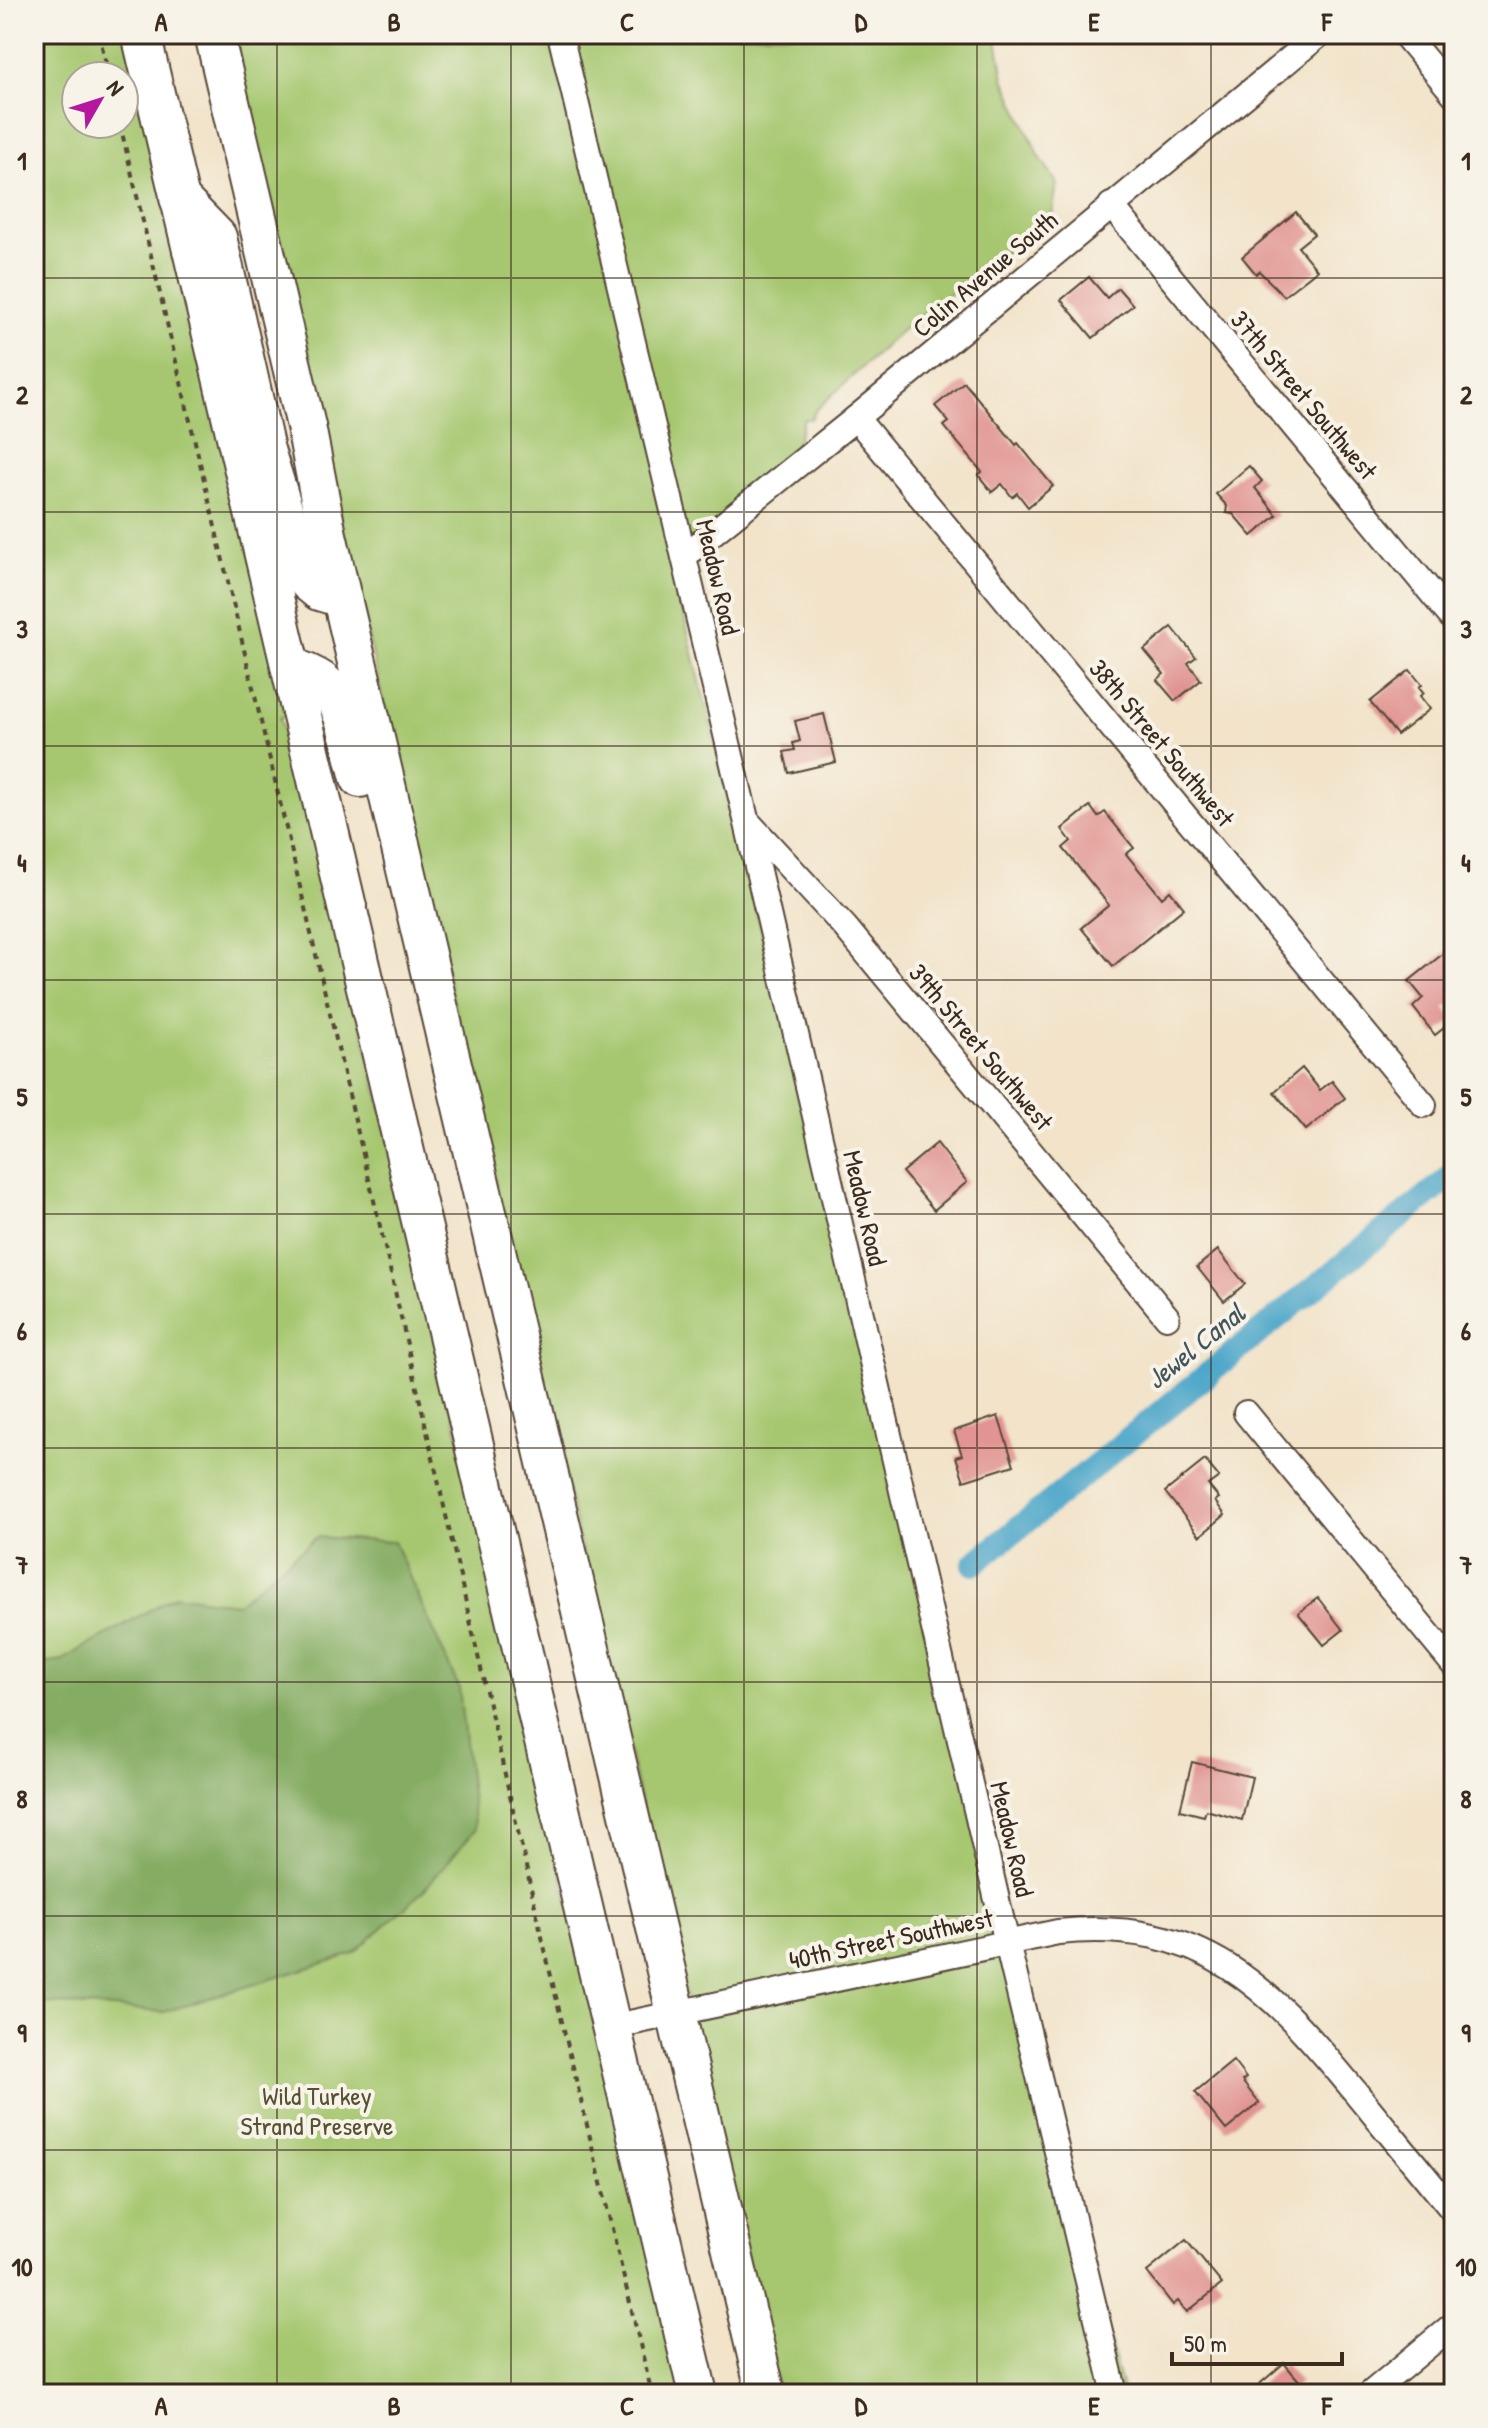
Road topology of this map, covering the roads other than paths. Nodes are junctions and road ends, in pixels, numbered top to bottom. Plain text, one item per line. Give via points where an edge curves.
1 (141, 34) edge
2 (214, 34) edge
3 (560, 34) edge
4 (1320, 34) edge
5 (1404, 34) edge
6 (1454, 94) edge
7 (179, 198) junction
8 (1111, 205) junction
9 (856, 418) junction
10 (684, 556) junction
11 (342, 598) junction
12 (1454, 620) edge
13 (290, 666) junction
14 (746, 819) junction
15 (460, 1093) junction
16 (1424, 1105) dead end
17 (1167, 1317) dead end
18 (1246, 1413) dead end
19 (1454, 1665) edge
20 (1007, 1943) junction
21 (677, 2013) junction
22 (611, 2027) junction
23 (1454, 2212) edge
24 (1454, 2324) edge
25 (698, 2394) edge
26 (766, 2394) edge
27 (1115, 2394) edge
28 (1370, 2394) edge

1 - 7 highway
2 - 11 highway
3 - 10 street, Meadow Road
4 - 8 street, Colin Avenue South
5 - 6 street
7 - 11 highway via 217,237 265,450 308,582
7 - 13 highway
8 - 9 street, Colin Avenue South
8 - 12 street, 37th Street Southwest
9 - 10 street, Colin Avenue South
9 - 16 street, 38th Street Southwest
10 - 14 street, Meadow Road
11 - 15 highway
13 - 15 highway via 325,684 343,720 375,830 424,1045
13 - 22 highway
14 - 17 street, 39th Street Southwest via 845,927
14 - 20 street, Meadow Road
15 - 21 highway
18 - 19 street
20 - 21 street, 40th Street Southwest
20 - 23 street, 40th Street Southwest via 1058,1932 1117,1930 1151,1935 1218,1960 1288,2013
20 - 27 street, Meadow Road
21 - 22 street, 40th Street Southwest
21 - 26 highway
22 - 25 highway
24 - 28 street

